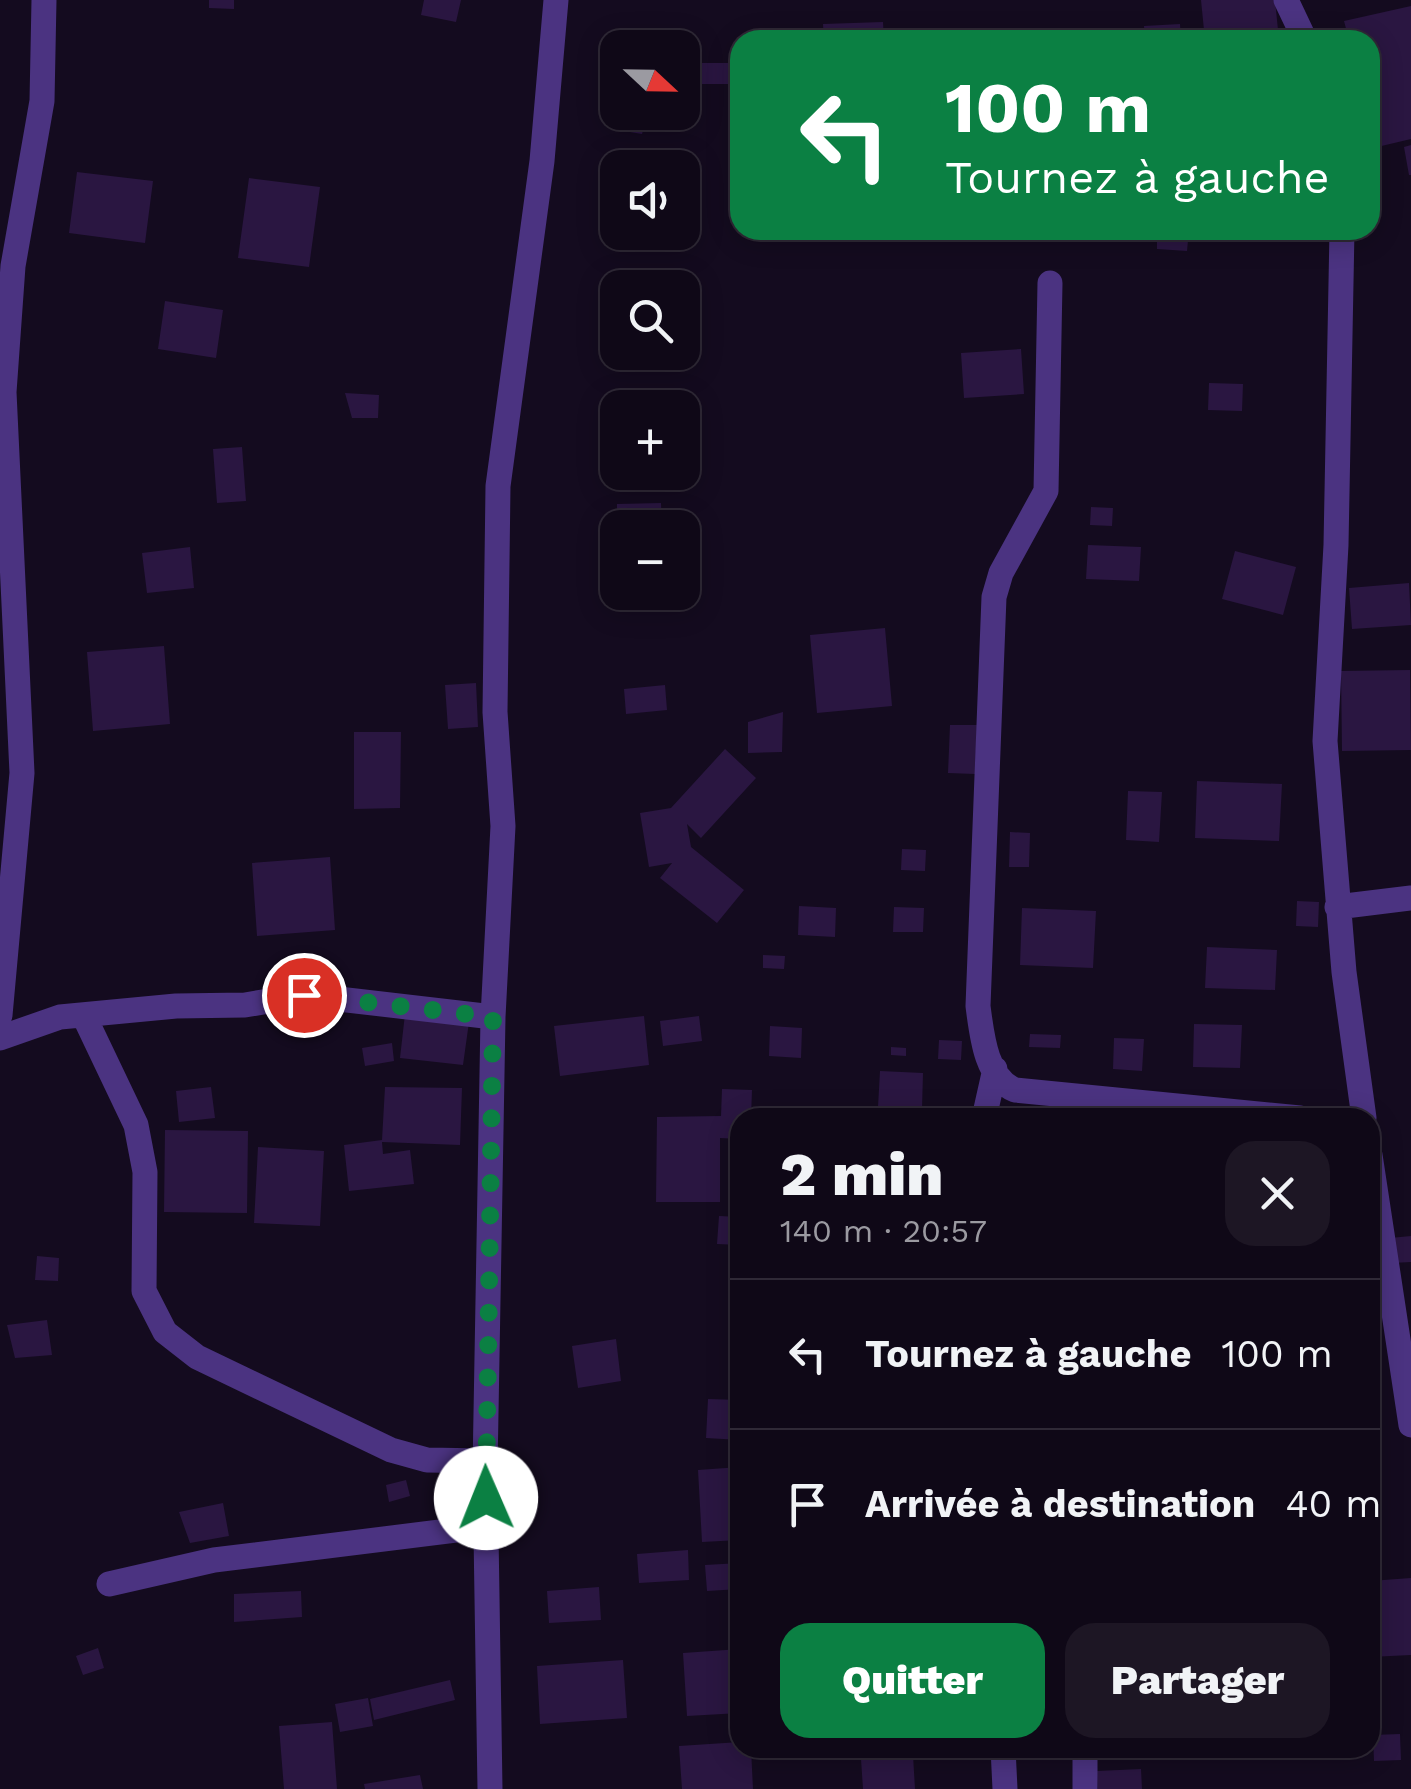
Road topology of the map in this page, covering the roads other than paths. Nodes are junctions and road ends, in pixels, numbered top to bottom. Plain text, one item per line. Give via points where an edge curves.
1 (44, 0) edge
2 (556, 0) edge
3 (1286, 0) edge
4 (1301, 30) edge
5 (1342, 240) edge
6 (1050, 283) dead end
7 (9, 848) edge
8 (1411, 898) edge
9 (1338, 907) junction
10 (0, 1015) edge
11 (493, 1017) junction
12 (85, 1018) junction
13 (0, 1038) edge
14 (995, 1069) junction
15 (986, 1108) edge
16 (1193, 1108) edge
17 (1363, 1108) edge
18 (1380, 1221) edge
19 (1411, 1425) edge
20 (485, 1461) junction
21 (488, 1526) junction
22 (109, 1584) dead end
23 (1003, 1758) edge
24 (1085, 1758) edge
25 (490, 1789) edge
26 (1005, 1789) edge
27 (1085, 1789) edge

1 - 7 street via 42,102 14,266 4,392 21,716
2 - 11 street via 542,161 498,486 495,712 503,826
3 - 4 street
5 - 9 street via 1326,741
6 - 14 street via 1046,491 994,597 978,1006 988,1064
7 - 10 street
8 - 9 street
9 - 17 street
11 - 12 street via 304,995
11 - 20 street
12 - 13 street via 43,1020
12 - 20 street via 136,1125 144,1172 144,1291 165,1332 197,1357 392,1450 427,1460
14 - 15 street
14 - 16 street via 1000,1084 1032,1093
18 - 19 street
20 - 21 street
21 - 22 street via 214,1560
21 - 25 street
23 - 26 street
24 - 27 street

